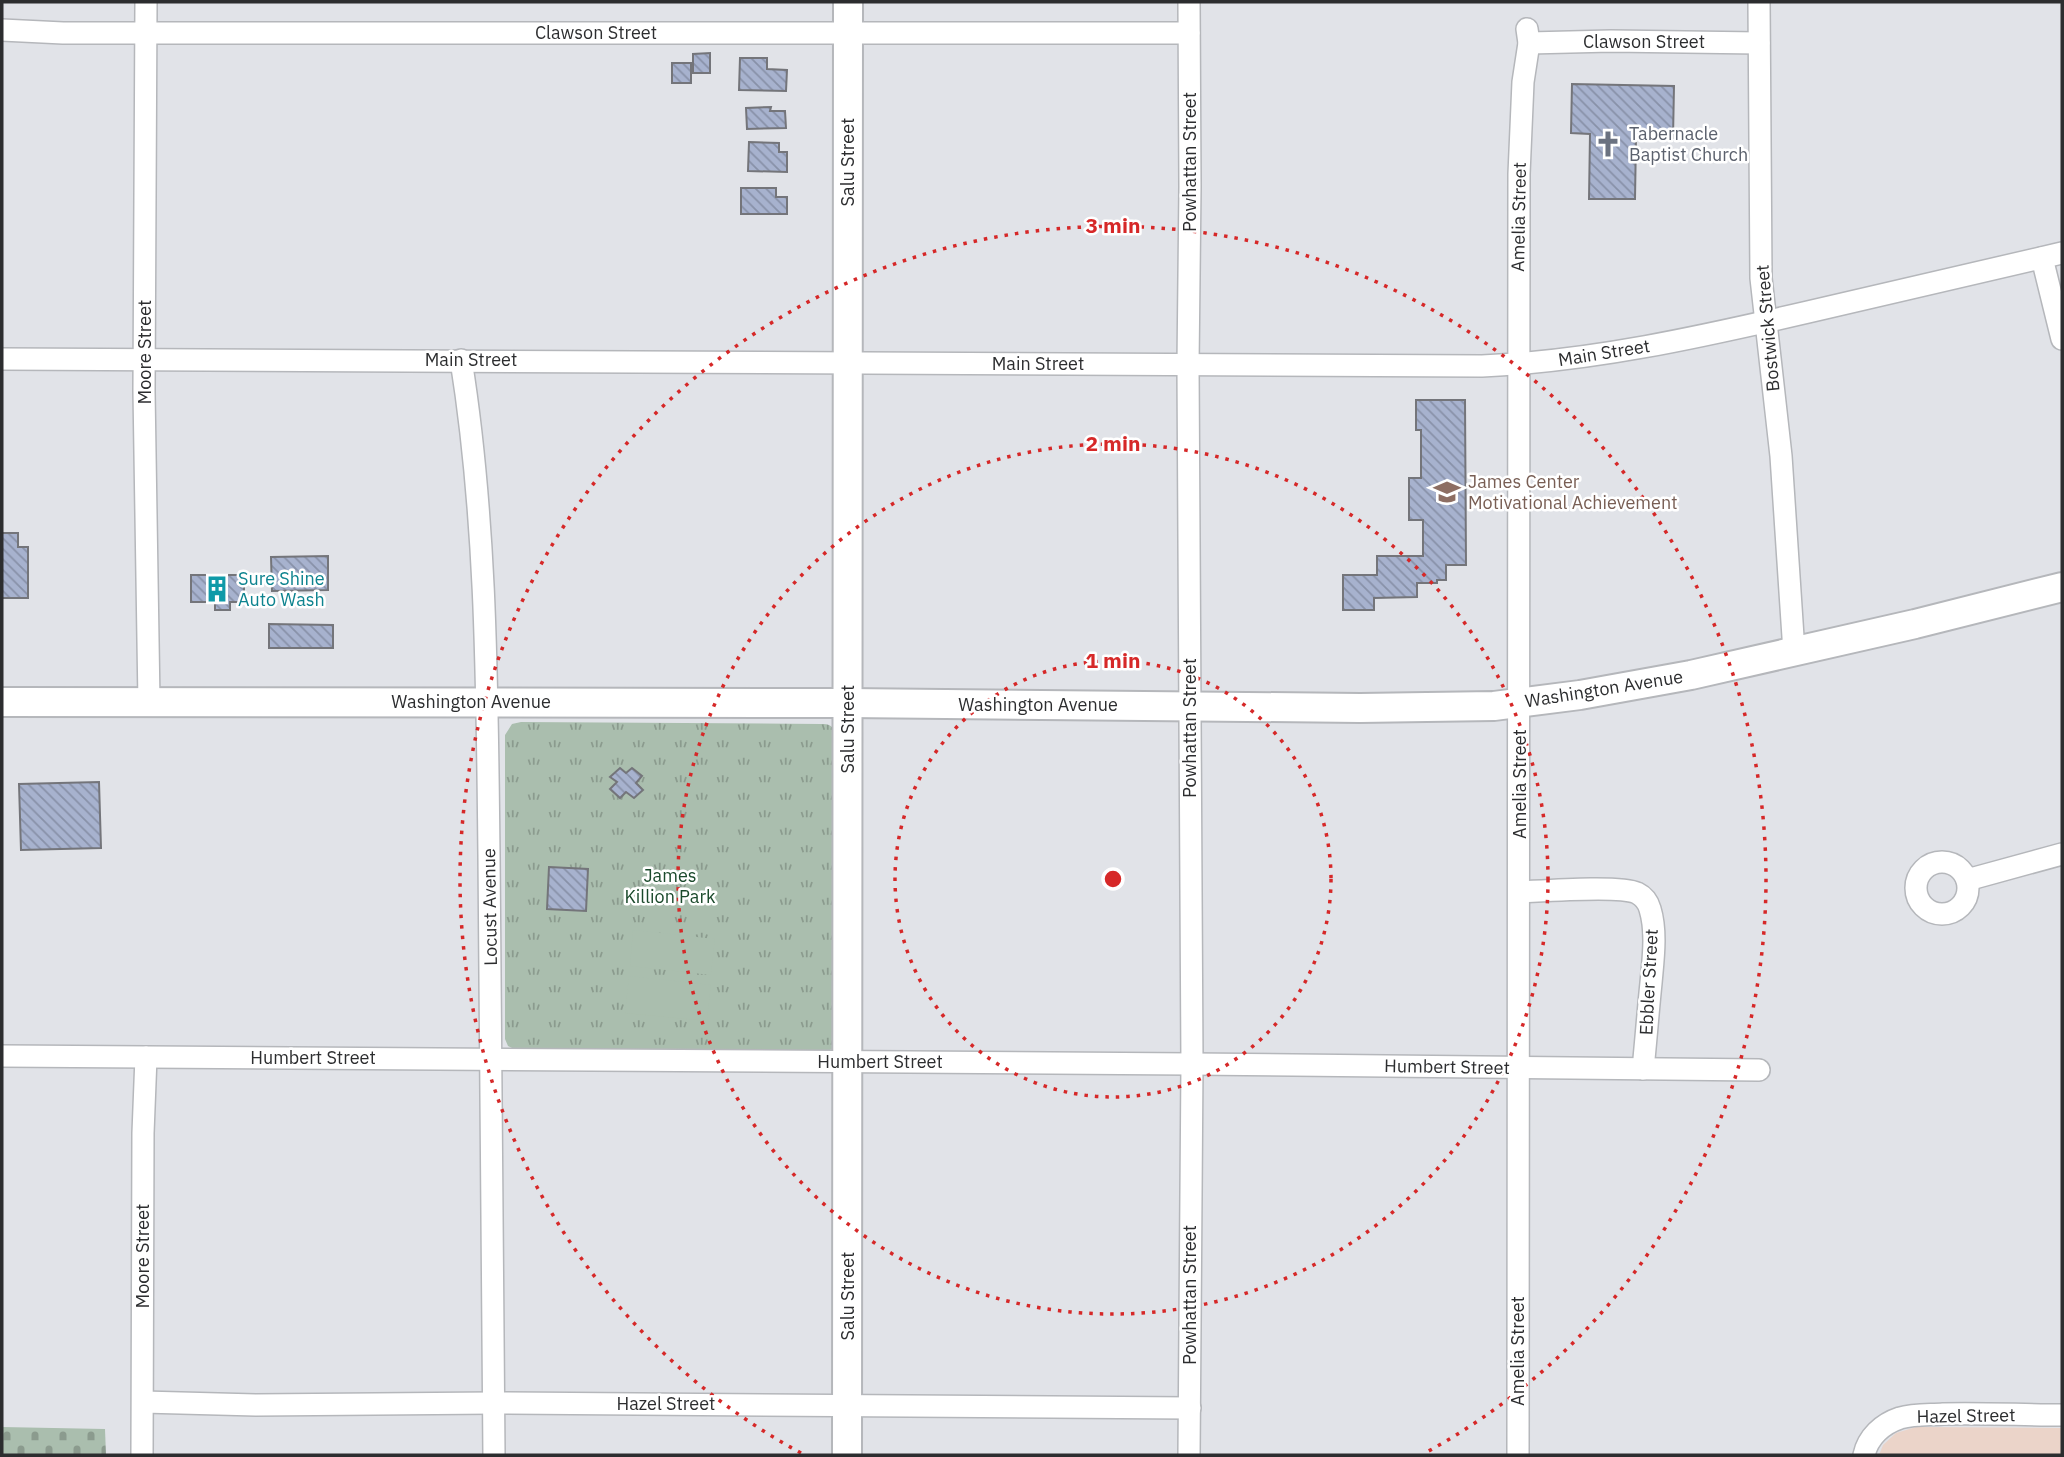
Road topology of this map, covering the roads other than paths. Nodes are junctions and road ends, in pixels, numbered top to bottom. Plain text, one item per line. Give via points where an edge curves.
1 (146, 2) edge
2 (848, 2) edge
3 (1189, 2) edge
4 (1759, 2) edge
5 (2, 30) edge
6 (147, 32) junction
7 (1189, 33) junction
8 (848, 34) junction
9 (1528, 36) joint
10 (1759, 43) junction
11 (2052, 255) edge
12 (1765, 322) junction
13 (2062, 339) edge
14 (2, 359) edge
15 (145, 359) junction
16 (461, 360) junction
17 (848, 363) junction
18 (1188, 365) junction
19 (1518, 365) junction
20 (2062, 587) edge
21 (1794, 652) junction
22 (2, 702) edge
23 (149, 702) junction
24 (487, 702) junction
25 (1520, 703) junction
26 (848, 704) junction
27 (1190, 706) junction
28 (2062, 854) edge
29 (1967, 880) dead end
30 (1520, 892) junction
31 (2, 1056) edge
32 (146, 1057) junction
33 (492, 1059) junction
34 (848, 1062) junction
35 (1192, 1064) junction
36 (1518, 1068) junction
37 (1643, 1069) junction
38 (1759, 1070) dead end
39 (143, 1402) junction
40 (494, 1403) junction
41 (848, 1406) junction
42 (1190, 1408) junction
43 (2062, 1415) edge
44 (142, 1455) edge
45 (494, 1455) edge
46 (847, 1455) edge
47 (1189, 1455) edge
48 (1518, 1455) edge
49 (1864, 1455) edge

1 - 6 street, Moore Street
2 - 8 main road, Salu Street
3 - 7 street, Powhattan Street
4 - 10 street, Bostwick Street
5 - 6 street, Clawson Street
6 - 8 street, Clawson Street
6 - 15 street, Moore Street
7 - 8 street, Clawson Street
7 - 18 street, Powhattan Street
8 - 17 main road, Salu Street
9 - 10 street, Clawson Street
9 - 19 street, Amelia Street via 1520,161
10 - 12 street, Bostwick Street
11 - 12 street, Main Street
11 - 13 street
12 - 19 street, Main Street via 1601,355
12 - 21 street, Bostwick Street via 1781,456
14 - 15 street, Main Street
15 - 16 street, Main Street
15 - 23 street, Moore Street
16 - 17 street, Main Street
16 - 24 street, Locust Avenue via 471,425
17 - 18 street, Main Street
17 - 26 main road, Salu Street
18 - 19 street, Main Street
18 - 27 street, Powhattan Street
19 - 25 street, Amelia Street
20 - 21 main road, Washington Avenue
21 - 25 main road, Washington Avenue via 1654,682
22 - 23 main road, Washington Avenue
23 - 24 main road, Washington Avenue
24 - 26 main road, Washington Avenue
24 - 33 street, Locust Avenue
25 - 27 main road, Washington Avenue via 1454,708
25 - 30 street, Amelia Street
26 - 27 main road, Washington Avenue
26 - 34 main road, Salu Street
27 - 35 street, Powhattan Street
28 - 29 street
30 - 36 street, Amelia Street
30 - 37 street, Ebbler Street via 1633,891 1647,901 1653,957
31 - 32 street, Humbert Street
32 - 33 street, Humbert Street
32 - 39 street, Moore Street
33 - 34 street, Humbert Street
33 - 40 street, Locust Avenue
34 - 35 street, Humbert Street
34 - 41 main road, Salu Street
35 - 36 street, Humbert Street
35 - 42 street, Powhattan Street
36 - 37 street, Humbert Street
36 - 48 street, Amelia Street
37 - 38 street, Humbert Street
39 - 40 street, Hazel Street
39 - 44 street, Moore Street
40 - 41 street, Hazel Street
40 - 45 street, Locust Avenue
41 - 42 street, Hazel Street
41 - 46 main road, Salu Street
42 - 47 street, Powhattan Street
43 - 49 street, Hazel Street via 1912,1416 1889,1423 1874,1434

